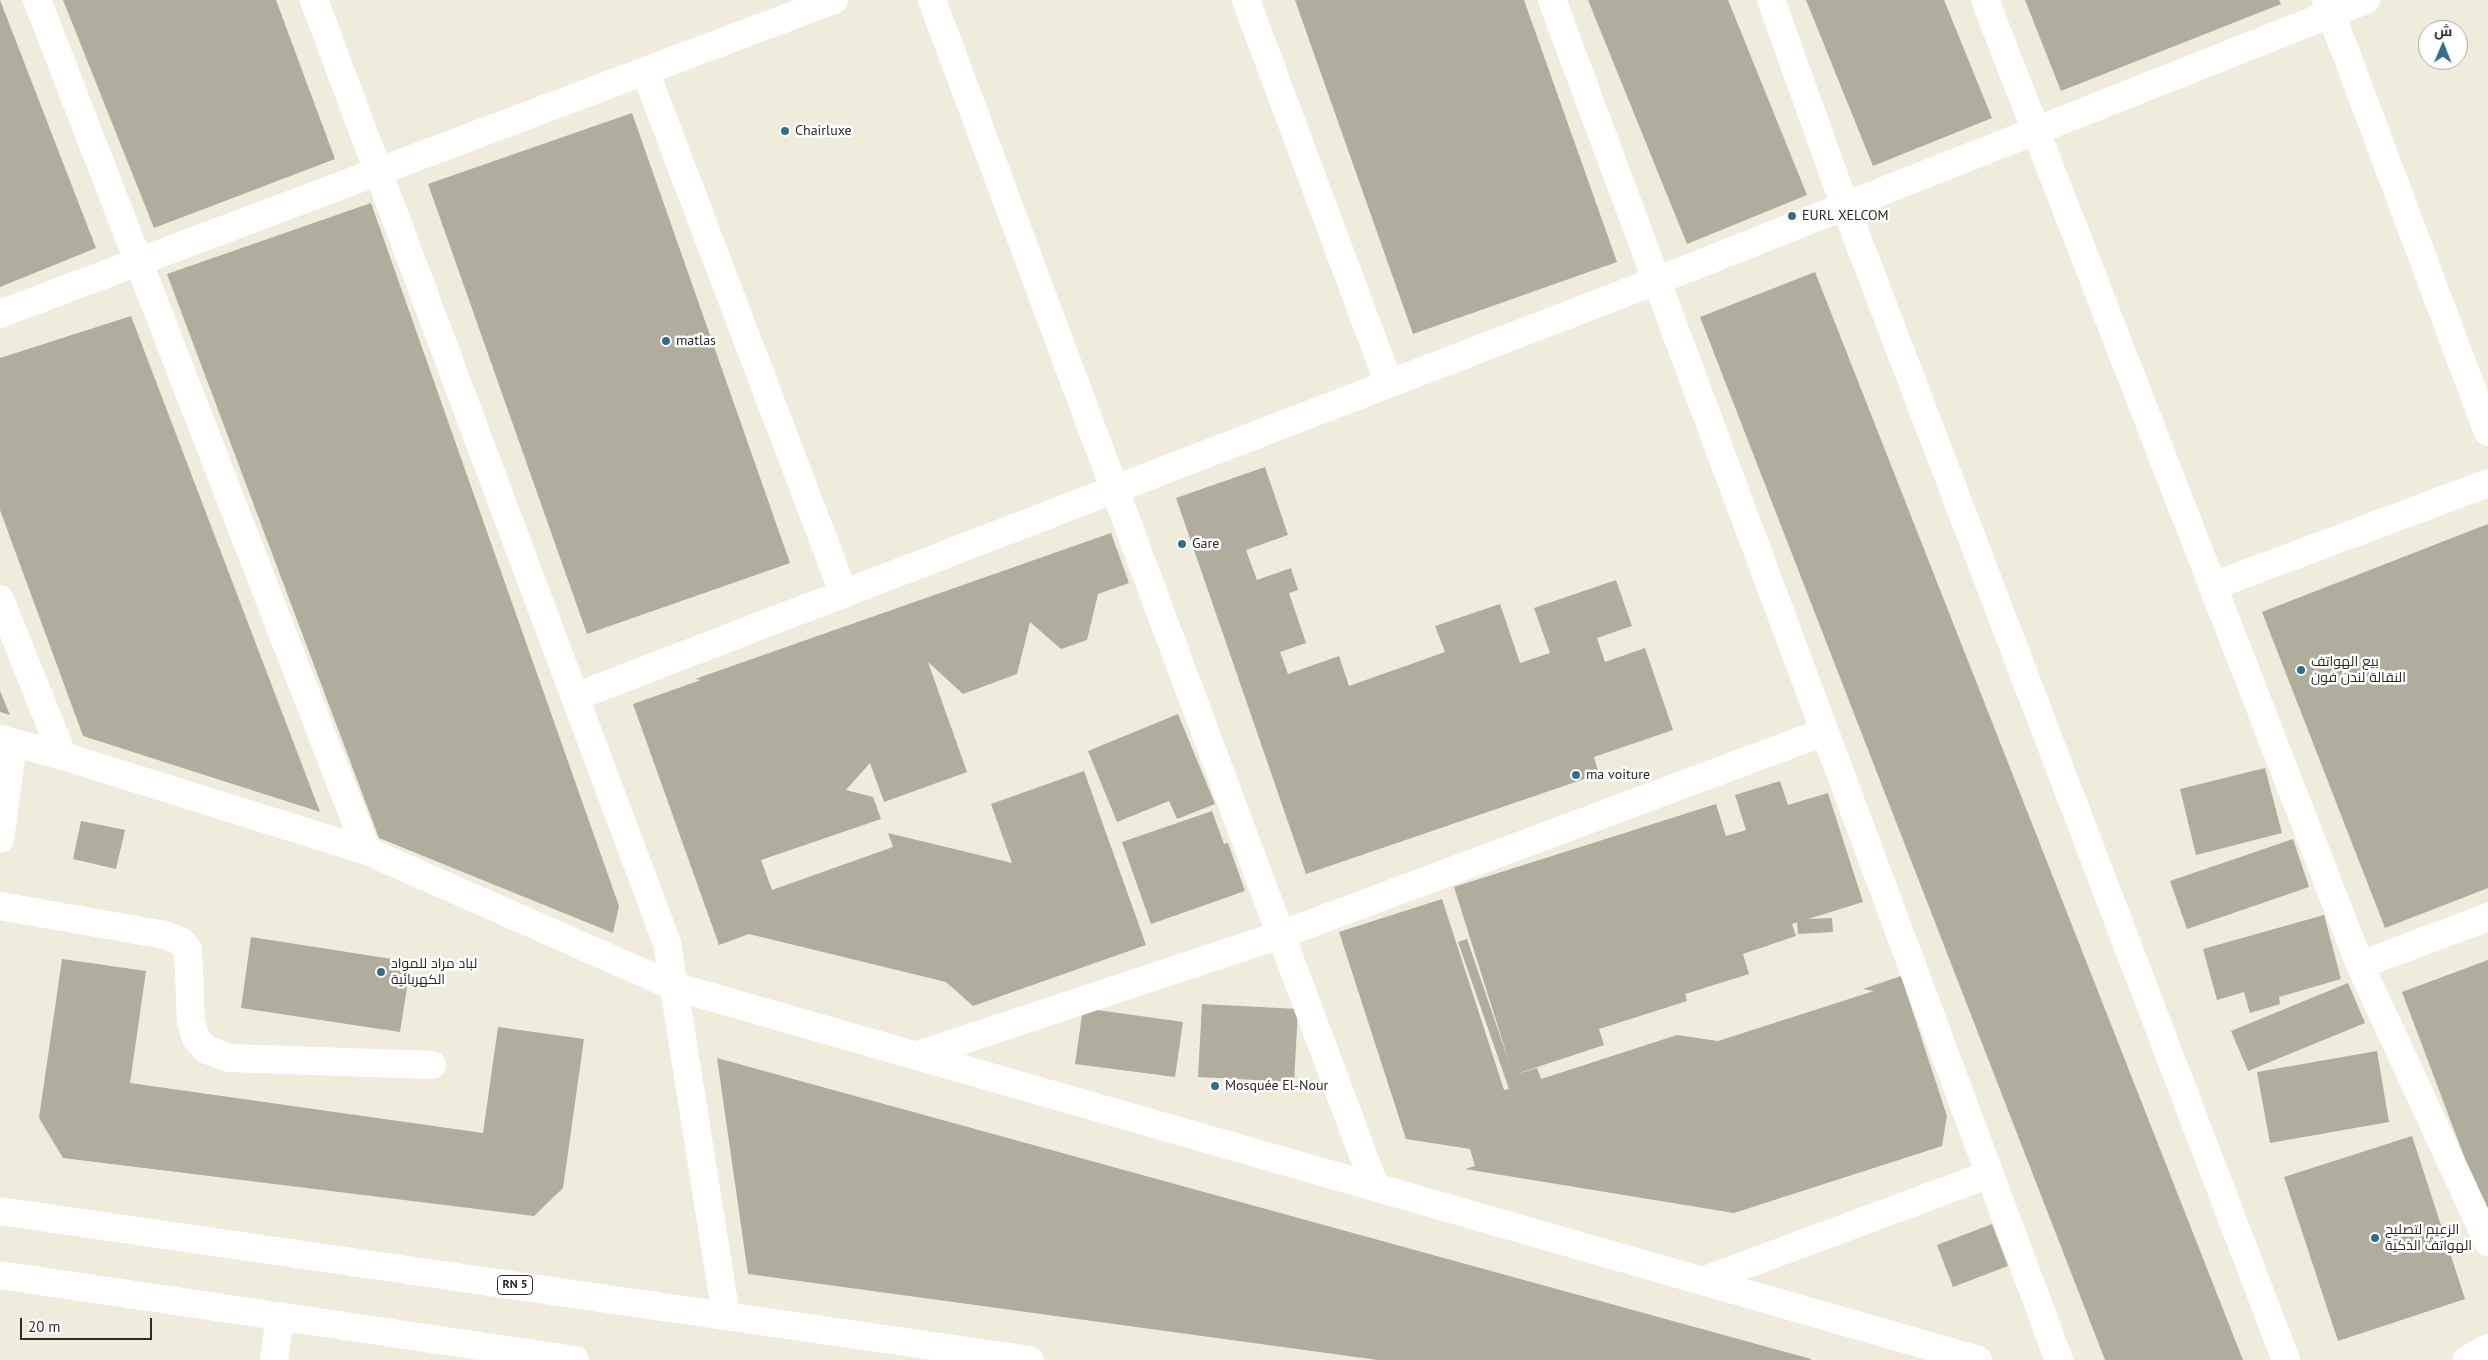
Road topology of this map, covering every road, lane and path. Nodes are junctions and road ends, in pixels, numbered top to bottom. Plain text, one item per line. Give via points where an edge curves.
1 (37, 0) edge
2 (314, 0) edge
3 (834, 0) edge
4 (932, 0) edge
5 (1246, 0) edge
6 (1552, 0) edge
7 (1771, 0) edge
8 (1985, 0) edge
9 (2366, 0) edge
10 (2329, 7) edge
11 (645, 71) junction
12 (2036, 130) junction
13 (378, 170) junction
14 (1845, 206) junction
15 (138, 262) junction
16 (1656, 281) junction
17 (0, 314) edge
18 (1389, 384) junction
19 (2488, 432) edge
20 (2488, 483) edge
21 (1113, 490) junction
22 (2213, 586) junction
23 (844, 594) junction
24 (0, 599) edge
25 (575, 697) junction
26 (1824, 732) junction
27 (7, 741) edge
28 (62, 756) junction
29 (0, 839) edge
30 (367, 851) junction
31 (0, 906) edge
32 (2488, 917) edge
33 (1280, 936) junction
34 (2360, 965) junction
35 (673, 986) junction
36 (918, 1054) junction
37 (432, 1065) dead end
38 (1990, 1174) junction
39 (1375, 1187) junction
40 (0, 1211) edge
41 (2488, 1242) edge
42 (0, 1275) edge
43 (1702, 1281) junction
44 (280, 1316) junction
45 (726, 1316) junction
46 (2488, 1348) edge
47 (274, 1360) edge
48 (568, 1360) edge
49 (1030, 1360) edge
50 (1978, 1360) edge
51 (2059, 1360) edge
52 (2286, 1360) edge
53 (2466, 1360) edge

1 - 15 street
2 - 13 street
3 - 11 street
4 - 21 street
5 - 18 street
6 - 16 street
7 - 14 street
8 - 12 street
9 - 10 street
10 - 12 street
10 - 19 street
11 - 13 street
11 - 23 street
12 - 14 street
12 - 22 street
13 - 15 street
13 - 25 street
14 - 16 street
14 - 52 street
15 - 17 street
15 - 30 street
16 - 18 street
16 - 26 street
18 - 21 street
20 - 22 street
21 - 23 street
21 - 33 street
22 - 34 street
23 - 25 street
24 - 28 street
25 - 35 street via 667,943
26 - 33 street
26 - 38 street
27 - 28 street
27 - 29 street
28 - 30 street
30 - 35 street
31 - 37 street via 165,935 180,941 188,949 191,1022 196,1038 207,1050 228,1058
32 - 34 street
33 - 36 street
33 - 39 street
34 - 41 street
35 - 36 street
35 - 45 street
36 - 39 street
38 - 43 street
38 - 51 street
39 - 43 street
40 - 45 street, RN 5
42 - 44 street
43 - 50 street
44 - 47 street
44 - 48 street
45 - 49 street, RN 5
46 - 53 street

